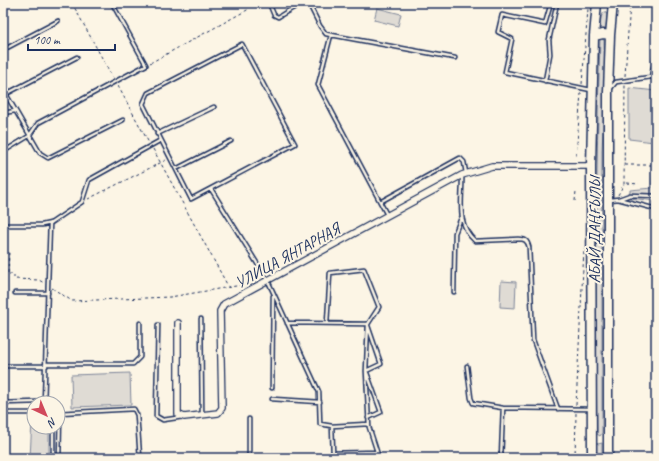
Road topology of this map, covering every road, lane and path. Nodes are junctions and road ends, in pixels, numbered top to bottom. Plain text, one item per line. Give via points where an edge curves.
1 (112, 3) edge
2 (269, 3) edge
3 (552, 3) edge
4 (557, 3) edge
5 (583, 3) edge
6 (630, 3) edge
7 (588, 4) junction
8 (597, 4) edge
9 (613, 6) edge
10 (249, 9) dead end
11 (58, 21) dead end
12 (331, 35) junction
13 (610, 35) junction
14 (594, 36) junction
15 (3, 50) edge
16 (656, 55) edge
17 (77, 57) dead end
18 (455, 58) dead end
19 (146, 65) junction
20 (625, 80) junction
21 (546, 81) junction
22 (581, 88) junction
23 (3, 89) edge
24 (593, 91) junction
25 (608, 92) junction
26 (6, 94) junction
27 (214, 107) dead end
28 (15, 110) junction
29 (3, 113) edge
30 (123, 120) dead end
31 (157, 134) junction
32 (29, 136) junction
33 (161, 140) junction
34 (231, 141) dead end
35 (3, 152) edge
36 (170, 158) junction
37 (625, 165) junction
38 (656, 165) edge
39 (588, 166) junction
40 (176, 169) junction
41 (464, 174) junction
42 (628, 183) dead end
43 (639, 184) dead end
44 (211, 188) junction
45 (576, 191) dead end
46 (618, 194) dead end
47 (656, 196) edge
48 (607, 200) junction
49 (618, 200) junction
50 (576, 201) dead end
51 (82, 202) junction
52 (380, 202) junction
53 (656, 209) edge
54 (387, 214) junction
55 (461, 218) junction
56 (50, 223) junction
57 (3, 225) edge
58 (584, 248) dead end
59 (8, 250) dead end
60 (3, 274) edge
61 (8, 274) junction
62 (268, 281) junction
63 (252, 284) dead end
64 (48, 286) junction
65 (454, 292) dead end
66 (15, 293) dead end
67 (48, 293) junction
68 (273, 294) junction
69 (201, 319) dead end
70 (140, 323) dead end
71 (178, 323) dead end
72 (287, 323) junction
73 (327, 323) junction
74 (368, 324) junction
75 (158, 325) dead end
76 (46, 365) junction
77 (3, 366) edge
78 (467, 366) dead end
79 (366, 371) junction
80 (272, 388) dead end
81 (44, 395) edge
82 (272, 399) dead end
83 (26, 402) edge
84 (320, 402) junction
85 (3, 403) edge
86 (504, 408) junction
87 (558, 409) junction
88 (576, 409) junction
89 (592, 409) junction
90 (3, 413) edge
91 (26, 413) edge
92 (66, 413) edge
93 (202, 415) junction
94 (184, 417) junction
95 (368, 418) junction
96 (249, 419) dead end
97 (368, 424) junction
98 (332, 426) junction
99 (53, 435) edge
100 (59, 435) edge
101 (592, 438) junction
102 (608, 438) junction
103 (377, 452) junction
104 (53, 458) edge
105 (59, 458) edge
106 (140, 458) edge
107 (249, 458) edge
108 (379, 458) edge
109 (501, 458) edge
110 (575, 458) edge
111 (592, 458) edge
112 (608, 458) edge

1 - 19 lane
2 - 12 lane via 274,15 278,17 304,4 310,6 323,31
3 - 21 lane via 545,24 502,15 498,32 512,40 505,72
4 - 21 lane via 548,40 550,54
5 - 7 lane
6 - 20 path
7 - 8 lane
7 - 22 path
8 - 9 main road via 605,10
8 - 14 main road, АБАЙ ДАҢҒЫЛЫ
9 - 13 main road, АБАЙ ДАҢҒЫЛЫ
10 - 19 path
11 - 15 lane
12 - 18 lane
12 - 52 lane via 318,86
13 - 14 main road
13 - 25 main road, АБАЙ ДАҢҒЫЛЫ
14 - 24 main road, АБАЙ ДАҢҒЫЛЫ
16 - 20 lane via 651,77
17 - 26 lane
19 - 32 lane via 38,123
20 - 25 lane via 616,82
20 - 37 path
21 - 22 lane
22 - 24 lane
22 - 39 path via 576,156
23 - 26 lane
24 - 39 main road, АБАЙ ДАҢҒЫЛЫ
25 - 48 main road, АБАЙ ДАҢҒЫЛЫ
26 - 28 lane
27 - 31 lane
28 - 29 lane
28 - 32 lane
30 - 32 lane via 48,158 40,153
31 - 33 lane
31 - 44 lane via 143,104 145,96 242,44 295,144
32 - 35 lane
33 - 36 lane
33 - 51 lane via 89,180
34 - 40 lane
36 - 40 lane
36 - 51 path
37 - 38 path
37 - 46 path via 624,184
39 - 41 street, УЛИЦА ЯНТАРНАЯ via 492,166
39 - 89 main road, АБАЙ ДАҢҒЫЛЫ
40 - 44 lane via 191,199
41 - 52 lane via 464,162 460,158
41 - 54 street, УЛИЦА ЯНТАРНАЯ
41 - 55 lane
42 - 43 path
44 - 62 lane
45 - 50 path
47 - 49 lane via 630,195
48 - 49 lane
48 - 102 main road, АБАЙ ДАҢҒЫЛЫ
49 - 53 lane
51 - 56 lane
52 - 54 lane
54 - 62 street, УЛИЦА ЯНТАРНАЯ
55 - 65 lane via 455,233
55 - 87 lane via 469,236 475,241 525,239 527,242 533,340
56 - 57 lane
56 - 64 lane
58 - 88 path
59 - 61 path
60 - 61 path
61 - 64 path via 14,274 14,279 39,280
62 - 68 lane
62 - 93 street, УЛИЦА ЯНТАРНАЯ via 221,306 222,408 218,413
63 - 64 path via 170,297 72,301
64 - 67 lane
66 - 67 lane
67 - 76 lane
68 - 72 lane
68 - 80 lane
69 - 93 lane
70 - 76 lane via 140,357 133,364
71 - 94 street via 177,410 178,414
72 - 73 lane
72 - 84 lane via 319,392
73 - 74 lane
73 - 74 lane via 330,273 364,269 379,307
74 - 79 lane
74 - 79 lane via 381,364
75 - 94 lane via 156,416 163,420
76 - 77 lane
76 - 81 lane
78 - 86 lane via 470,398 473,403
79 - 95 lane
79 - 95 lane via 381,412
82 - 84 lane
83 - 85 lane
84 - 98 lane via 320,424
86 - 87 lane
86 - 109 lane
87 - 88 lane
88 - 89 lane
88 - 110 path
89 - 101 main road, АБАЙ ДАҢҒЫЛЫ
90 - 91 lane
92 - 106 lane via 132,408 136,410
93 - 94 street, УЛИЦА ЯНТАРНАЯ
95 - 97 lane
96 - 107 lane
97 - 98 lane
97 - 103 lane
98 - 103 lane via 333,453
99 - 104 lane
100 - 105 lane
101 - 102 main road via 600,441
101 - 111 main road, АБАЙ ДАҢҒЫЛЫ
102 - 112 main road, АБАЙ ДАҢҒЫЛЫ
103 - 108 lane

